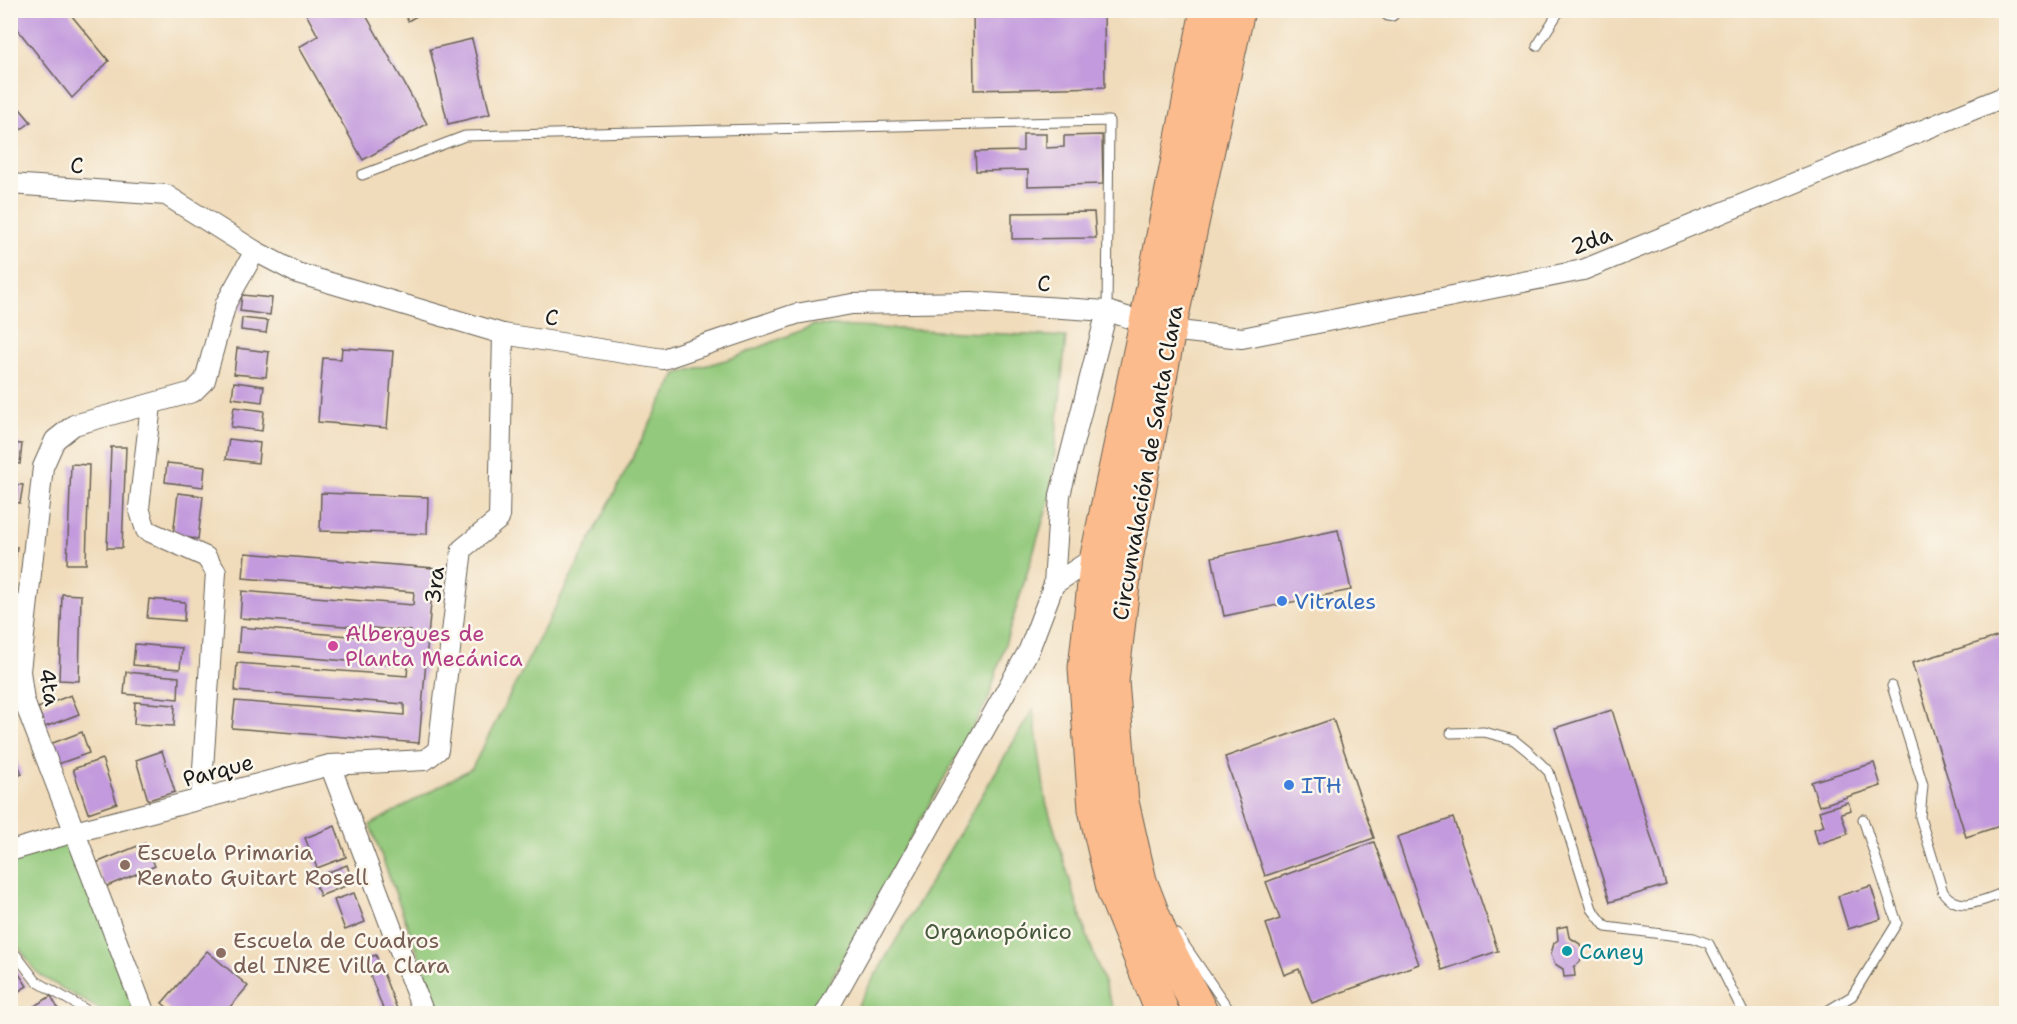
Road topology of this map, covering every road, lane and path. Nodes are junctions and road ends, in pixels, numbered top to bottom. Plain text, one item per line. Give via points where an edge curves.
1 (1207, 10) edge
2 (1238, 10) edge
3 (1560, 10) edge
4 (1538, 46) dead end
5 (2007, 96) edge
6 (362, 175) dead end
7 (10, 184) edge
8 (255, 251) junction
9 (1107, 311) junction
10 (1158, 327) junction
11 (503, 334) junction
12 (151, 405) junction
13 (1097, 556) junction
14 (1054, 584) junction
15 (1892, 686) dead end
16 (1451, 733) dead end
17 (438, 750) joint
18 (330, 765) junction
19 (201, 799) junction
20 (1863, 819) dead end
21 (75, 832) junction
22 (10, 851) edge
23 (1127, 887) junction
24 (2007, 892) edge
25 (1167, 919) dead end
26 (1173, 928) dead end
27 (10, 947) edge
28 (93, 1014) edge
29 (145, 1014) edge
30 (424, 1014) edge
31 (825, 1014) edge
32 (1163, 1014) edge
33 (1202, 1014) edge
34 (1232, 1014) edge
35 (1744, 1014) edge
36 (1822, 1014) edge

1 - 10 highway, Circunvalación de Santa Clara
2 - 10 highway, Circunvalación de Santa Clara
3 - 4 lane
5 - 10 street, 2da via 1583,270 1242,338
6 - 9 lane via 465,136 1109,121
7 - 8 street, C via 166,195
8 - 11 street, C via 297,273
8 - 12 street, 4ta via 226,303 206,380 193,392
9 - 10 street, 2da
9 - 11 street, C via 971,302 852,304 796,314 663,359
9 - 14 street via 1060,495
10 - 13 highway, Circunvalación de Santa Clara
10 - 23 highway, Circunvalación de Santa Clara via 1112,681
11 - 17 street, 3ra via 499,519 462,549
12 - 19 street via 139,508 146,530 206,557 216,572
12 - 21 street, 4ta via 74,425 55,440 44,467 20,671 24,701
13 - 14 street
13 - 23 highway, Circunvalación de Santa Clara via 1085,668 1095,809
14 - 31 street via 1029,650
15 - 24 lane via 1923,784 1920,817 1943,892 1949,900 1964,905
16 - 35 lane via 1484,732 1514,740 1530,753 1549,772 1592,909 1606,927 1694,938 1709,944
17 - 18 street, Parque via 425,760
18 - 19 street, Parque
18 - 30 street
19 - 21 street, Parque
20 - 36 lane via 1897,923 1852,996
21 - 22 street, Parque
21 - 29 street, 4ta
23 - 25 lane
23 - 32 highway, Circunvalación de Santa Clara
23 - 33 highway, Circunvalación de Santa Clara via 1163,940
26 - 34 lane
27 - 28 lane via 36,981

